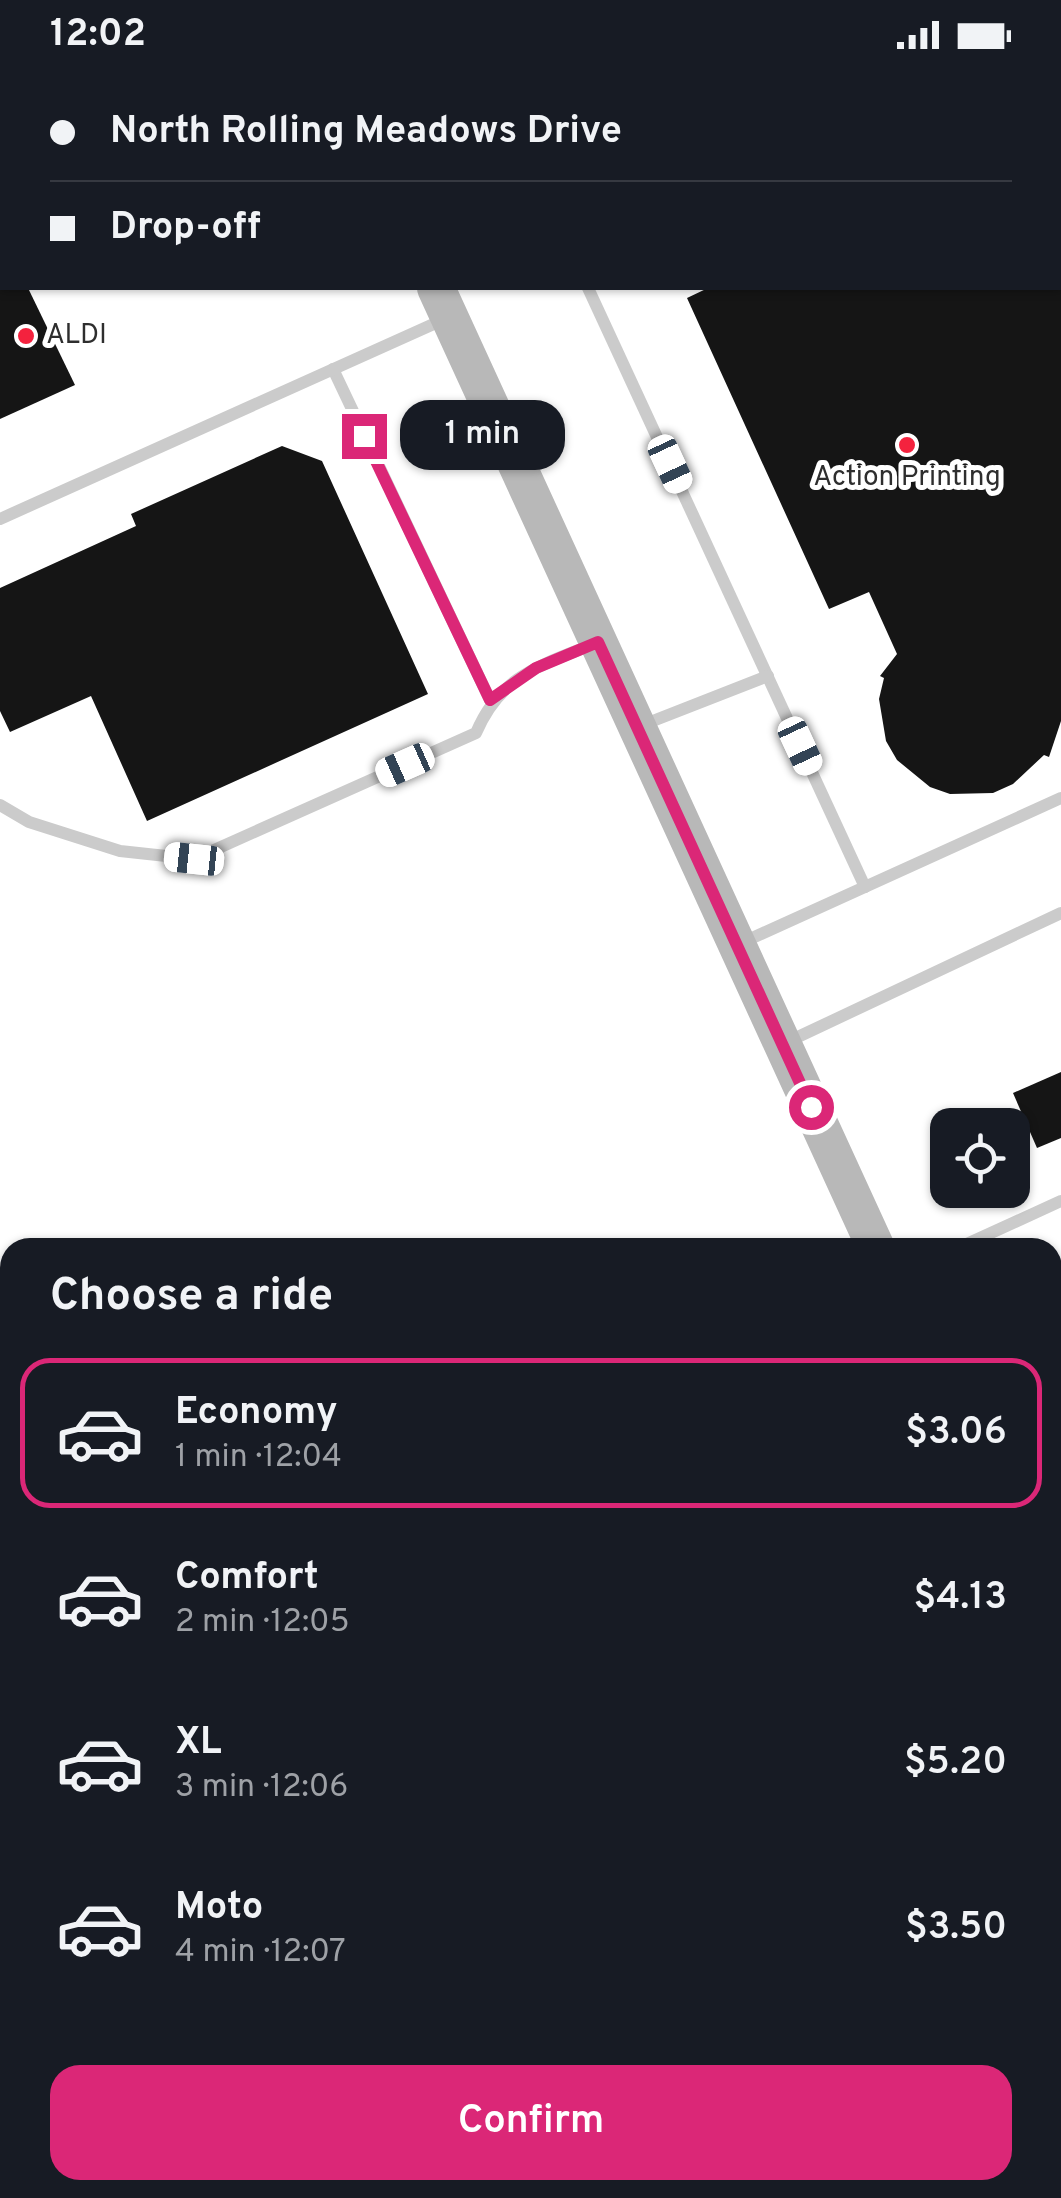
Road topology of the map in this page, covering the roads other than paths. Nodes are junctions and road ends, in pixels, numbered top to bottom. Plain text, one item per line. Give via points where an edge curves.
1 (589, 290) edge
2 (442, 302) edge
3 (332, 370) junction
4 (0, 520) edge
5 (598, 642) junction
6 (768, 676) junction
7 (490, 700) junction
8 (637, 728) junction
9 (1061, 798) edge
10 (0, 804) edge
11 (866, 887) junction
12 (1061, 912) edge
13 (737, 945) junction
14 (782, 1044) junction
15 (1061, 1201) edge
16 (871, 1238) edge
17 (980, 1238) edge

1 - 6 lane
2 - 3 lane
2 - 5 main road
3 - 4 lane
3 - 7 lane
5 - 7 lane via 536,668
5 - 8 main road
6 - 8 lane
6 - 11 lane
7 - 10 lane via 476,733 194,859 120,852 29,822
8 - 13 main road
9 - 11 lane
11 - 13 lane
12 - 14 lane
13 - 14 main road
14 - 16 main road
15 - 17 lane

